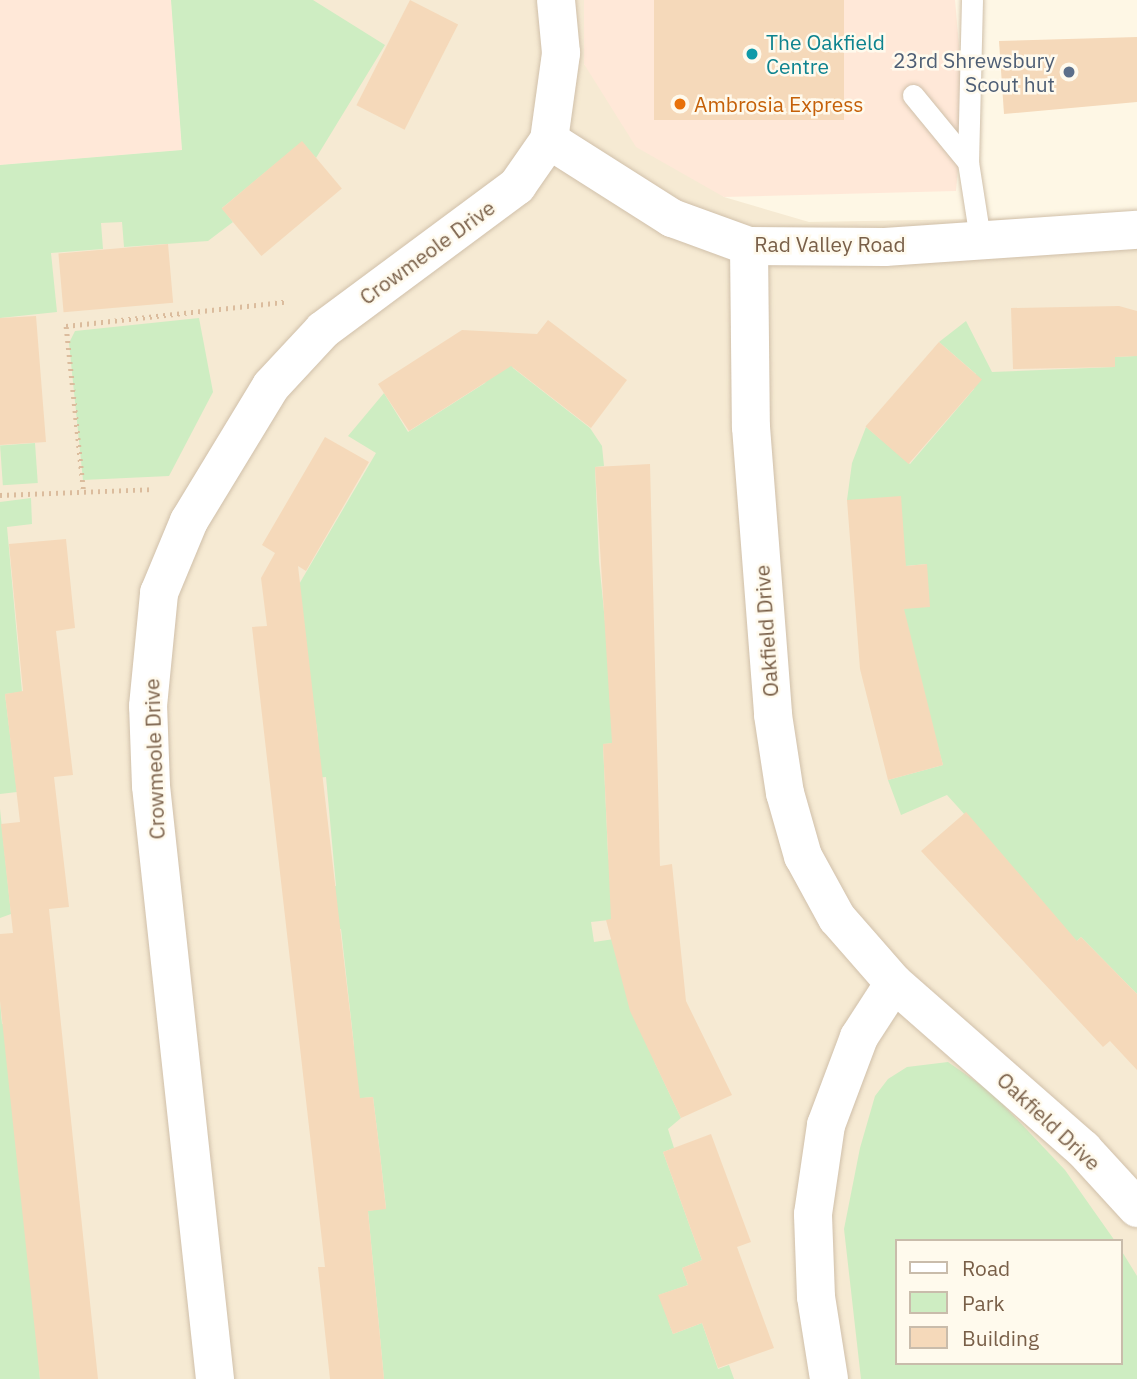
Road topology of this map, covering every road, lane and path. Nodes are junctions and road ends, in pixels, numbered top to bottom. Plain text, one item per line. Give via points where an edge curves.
1 (556, 0) edge
2 (972, 0) edge
3 (913, 95) dead end
4 (549, 141) junction
5 (968, 162) junction
6 (1137, 230) edge
7 (980, 239) junction
8 (749, 246) junction
9 (290, 302) dead end
10 (207, 488) junction
11 (83, 489) junction
12 (0, 495) edge
13 (894, 983) junction
14 (1137, 1209) edge
15 (215, 1379) edge
16 (829, 1379) edge

1 - 4 street, Crowmeole Drive via 561,53
2 - 5 lane
3 - 5 lane
4 - 8 street, Rad Valley Road via 671,218
4 - 10 street, Crowmeole Drive via 517,186 323,330 253,410
5 - 7 lane
6 - 7 street, Rad Valley Road
7 - 8 street, Rad Valley Road via 885,247
8 - 13 street, Oakfield Drive via 751,427 772,715 785,793 803,856 837,918
9 - 11 path via 65,326
10 - 11 path
10 - 15 street, Crowmeole Drive via 159,593 148,705 151,786
11 - 12 path
13 - 14 street, Oakfield Drive via 1083,1149
13 - 16 street via 859,1037 827,1125 813,1214 816,1297

